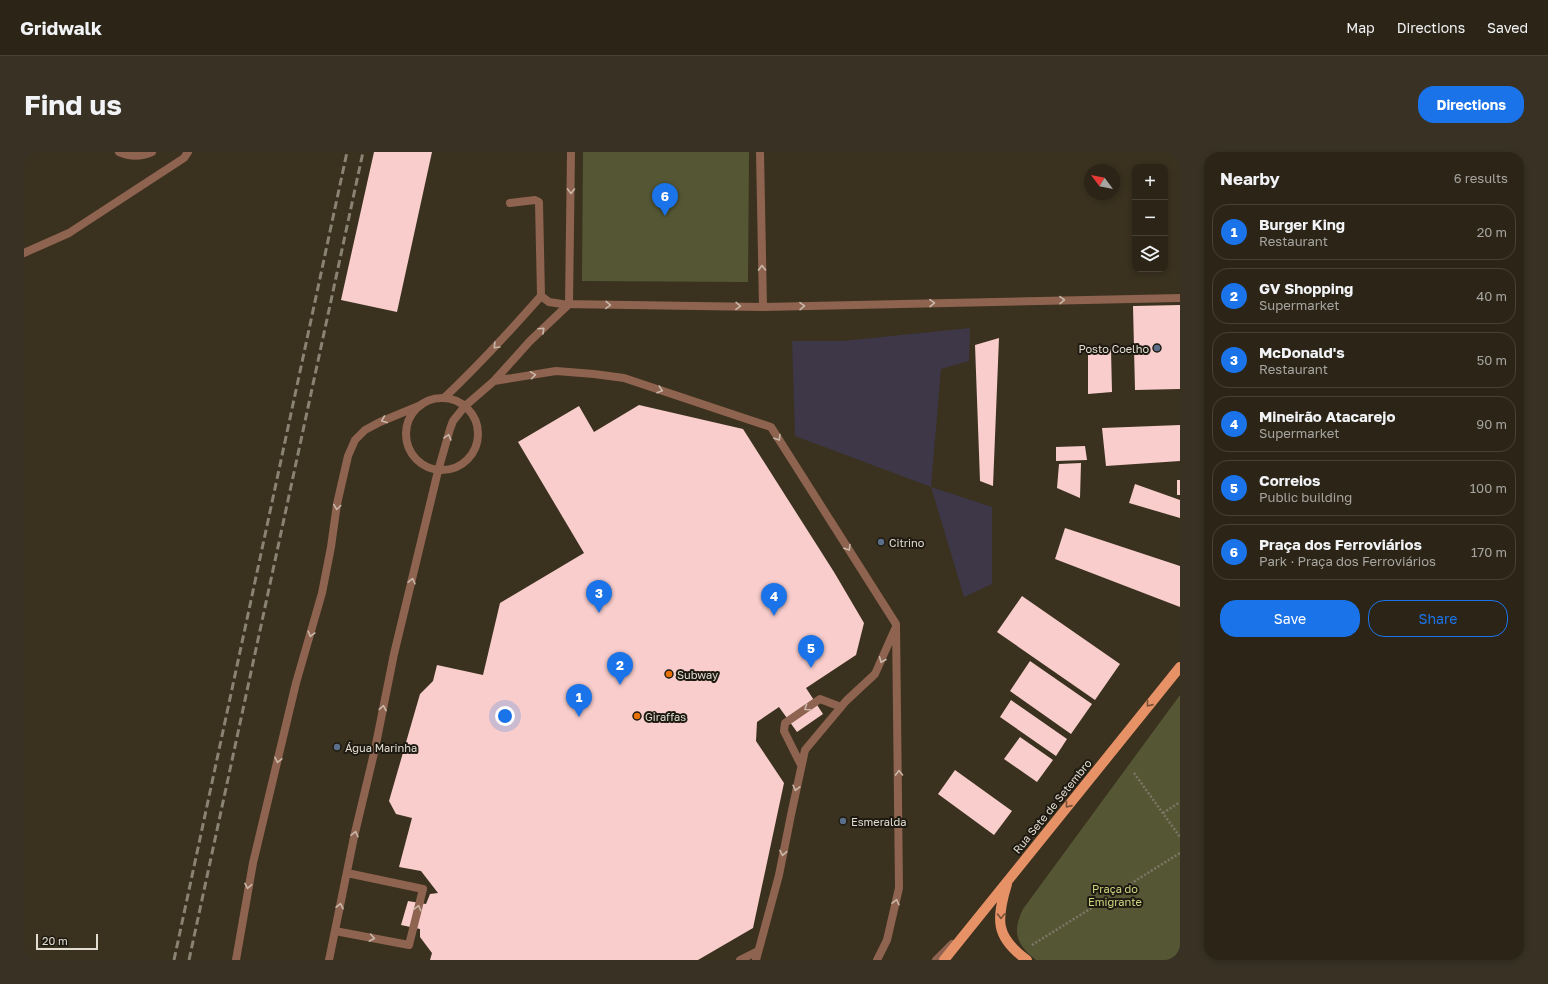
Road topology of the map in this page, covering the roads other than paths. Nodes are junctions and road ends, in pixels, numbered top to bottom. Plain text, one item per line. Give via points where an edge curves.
1 (152, 152) edge
2 (188, 152) edge
3 (571, 152) edge
4 (760, 152) edge
5 (123, 153) edge
6 (510, 203) dead end
7 (24, 253) edge
8 (541, 296) junction
9 (1180, 298) edge
10 (569, 304) junction
11 (763, 307) junction
12 (494, 381) junction
13 (444, 398) junction
14 (421, 405) junction
15 (465, 406) junction
16 (438, 471) junction
17 (896, 624) junction
18 (1178, 670) edge
19 (841, 708) junction
20 (802, 766) junction
21 (347, 873) junction
22 (1009, 879) junction
23 (975, 920) junction
24 (335, 931) junction
25 (758, 951) junction
26 (236, 960) edge
27 (329, 960) edge
28 (740, 960) edge
29 (756, 960) edge
30 (877, 960) edge
31 (936, 960) edge
32 (944, 960) edge
33 (1027, 960) edge

1 - 5 street via 137,156
2 - 7 street via 184,158 69,233
3 -> 10 street
11 -> 4 street
6 - 8 street via 535,200 539,202
8 - 10 street via 549,302
8 -> 13 street via 506,336
11 -> 9 street
10 -> 11 street
12 -> 10 street via 530,341
12 - 15 street
12 -> 17 street via 556,371 624,378 771,427
13 - 14 street
13 - 15 street via 455,400
14 - 16 street via 412,414 407,426 409,450 416,460
14 -> 26 street via 365,430 355,440 348,456 322,593 296,683 253,863
16 -> 15 street via 453,421
15 - 16 street via 477,422 476,448 467,461 458,467
21 -> 16 street via 394,654
17 -> 19 street via 875,674
30 -> 17 street via 887,940 899,888
18 -> 22 main road, Rua Sete de Setembro
19 - 20 street via 805,750
19 -> 20 street via 820,699 785,723 784,731
20 -> 25 street via 790,815 780,875
24 -> 21 street
24 -> 21 street via 409,945 423,889
22 - 23 main road, Rua Sete de Setembro
22 -> 33 main road via 1000,916 1003,935
23 - 31 street
23 - 32 main road, Rua Sete de Setembro
24 - 27 street
25 - 28 street
25 - 29 street

